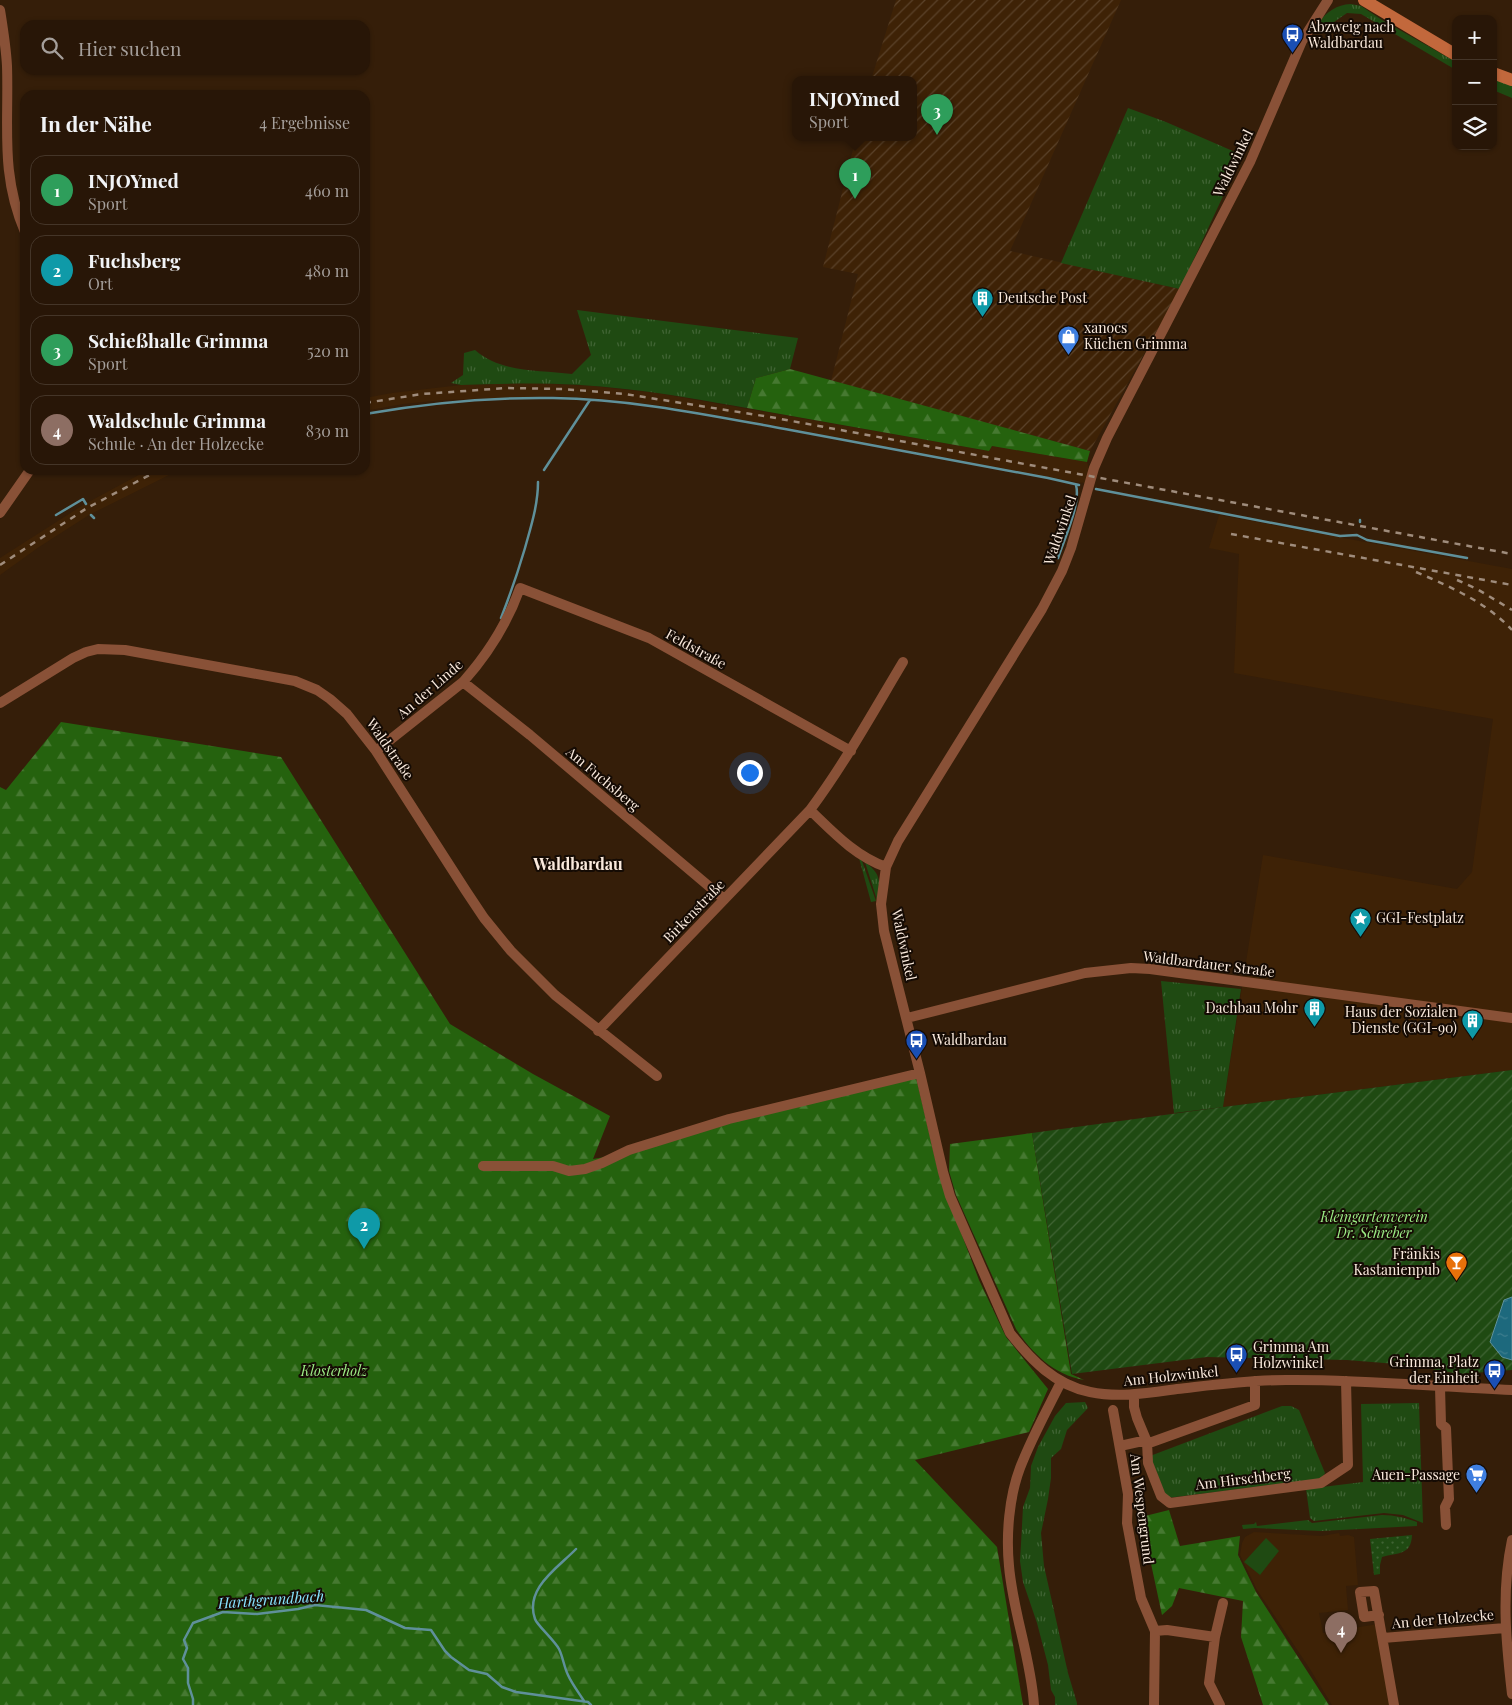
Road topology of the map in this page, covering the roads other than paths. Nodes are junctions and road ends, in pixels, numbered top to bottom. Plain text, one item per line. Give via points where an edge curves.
1 (1328, 0) edge
2 (1364, 0) edge
3 (0, 10) edge
4 (1452, 53) edge
5 (1497, 74) edge
6 (1512, 80) edge
7 (20, 217) edge
8 (27, 475) edge
9 (0, 513) edge
10 (520, 588) joint
11 (903, 662) dead end
12 (463, 682) junction
13 (0, 703) edge
14 (376, 751) junction
15 (851, 751) junction
16 (810, 810) junction
17 (886, 867) junction
18 (724, 899) junction
19 (906, 1018) junction
20 (1512, 1018) edge
21 (598, 1031) junction
22 (920, 1073) junction
23 (657, 1076) dead end
24 (483, 1166) dead end
25 (1255, 1381) junction
26 (1061, 1382) junction
27 (1346, 1382) junction
28 (1440, 1387) junction
29 (1512, 1390) edge
30 (1134, 1395) junction
31 (1113, 1410) dead end
32 (1147, 1442) junction
33 (1120, 1446) junction
34 (1446, 1525) dead end
35 (1512, 1540) edge
36 (1223, 1603) dead end
37 (1379, 1615) dead end
38 (1505, 1628) junction
39 (1155, 1631) junction
40 (1214, 1637) junction
41 (1383, 1638) junction
42 (1512, 1694) edge
43 (1034, 1705) edge
44 (1154, 1705) edge
45 (1220, 1705) edge
46 (1394, 1705) edge

1 - 17 street, Waldwinkel via 1302,41 1250,162 1107,438 1094,468 1062,571 898,841
2 - 4 main road
3 - 7 street via 7,68 8,180
5 - 6 main road
8 - 9 street
10 - 12 street, An der Linde via 495,640
10 - 15 street, Feldstraße via 649,638
11 - 15 street, Birkenstraße
12 - 14 street, An der Linde
12 - 18 street, Am Fuchsberg
13 - 14 street, Waldstraße via 86,652 124,650 306,685 348,714
14 - 21 street, Waldstraße via 497,935 548,989
15 - 16 street, Birkenstraße
16 - 17 street via 862,857
16 - 18 street, Birkenstraße
17 - 19 street, Waldwinkel via 882,904 884,931
18 - 21 street, Birkenstraße
19 - 20 street, Waldbardauer Straße via 1085,973 1130,968
19 - 22 street, Waldwinkel
21 - 23 street, Waldstraße
22 - 24 street via 729,1119 629,1150 585,1169 569,1171 536,1165
22 - 26 street, Waldwinkel via 950,1196 1010,1333 1039,1366
25 - 27 street, Am Holzwinkel
25 - 30 street, Am Holzwinkel
25 - 32 street via 1255,1405
26 - 30 street, Am Holzwinkel via 1088,1392
26 - 43 street via 1019,1470 1008,1530 1009,1566 1031,1672
27 - 28 street, Am Holzwinkel
27 - 32 street, Am Hirschberg via 1348,1465 1321,1483 1170,1503 1161,1496 1154,1482 1148,1463
28 - 29 street, Am Holzwinkel
28 - 34 street via 1441,1424 1446,1428 1449,1499 1445,1507
30 - 32 street, Am Hirschberg via 1137,1418
31 - 33 street, Am Wespengrund
32 - 33 street, Am Wespengrund
33 - 39 street, Am Wespengrund via 1128,1494 1127,1523 1140,1598
35 - 38 street, An der Holzecke via 1504,1592
36 - 40 street
37 - 41 street, An der Holzecke
38 - 41 street, An der Holzecke
38 - 42 street, An der Holzecke
39 - 40 street
39 - 44 street, Am Wespengrund
40 - 45 street via 1209,1683
41 - 46 street, An der Holzecke

